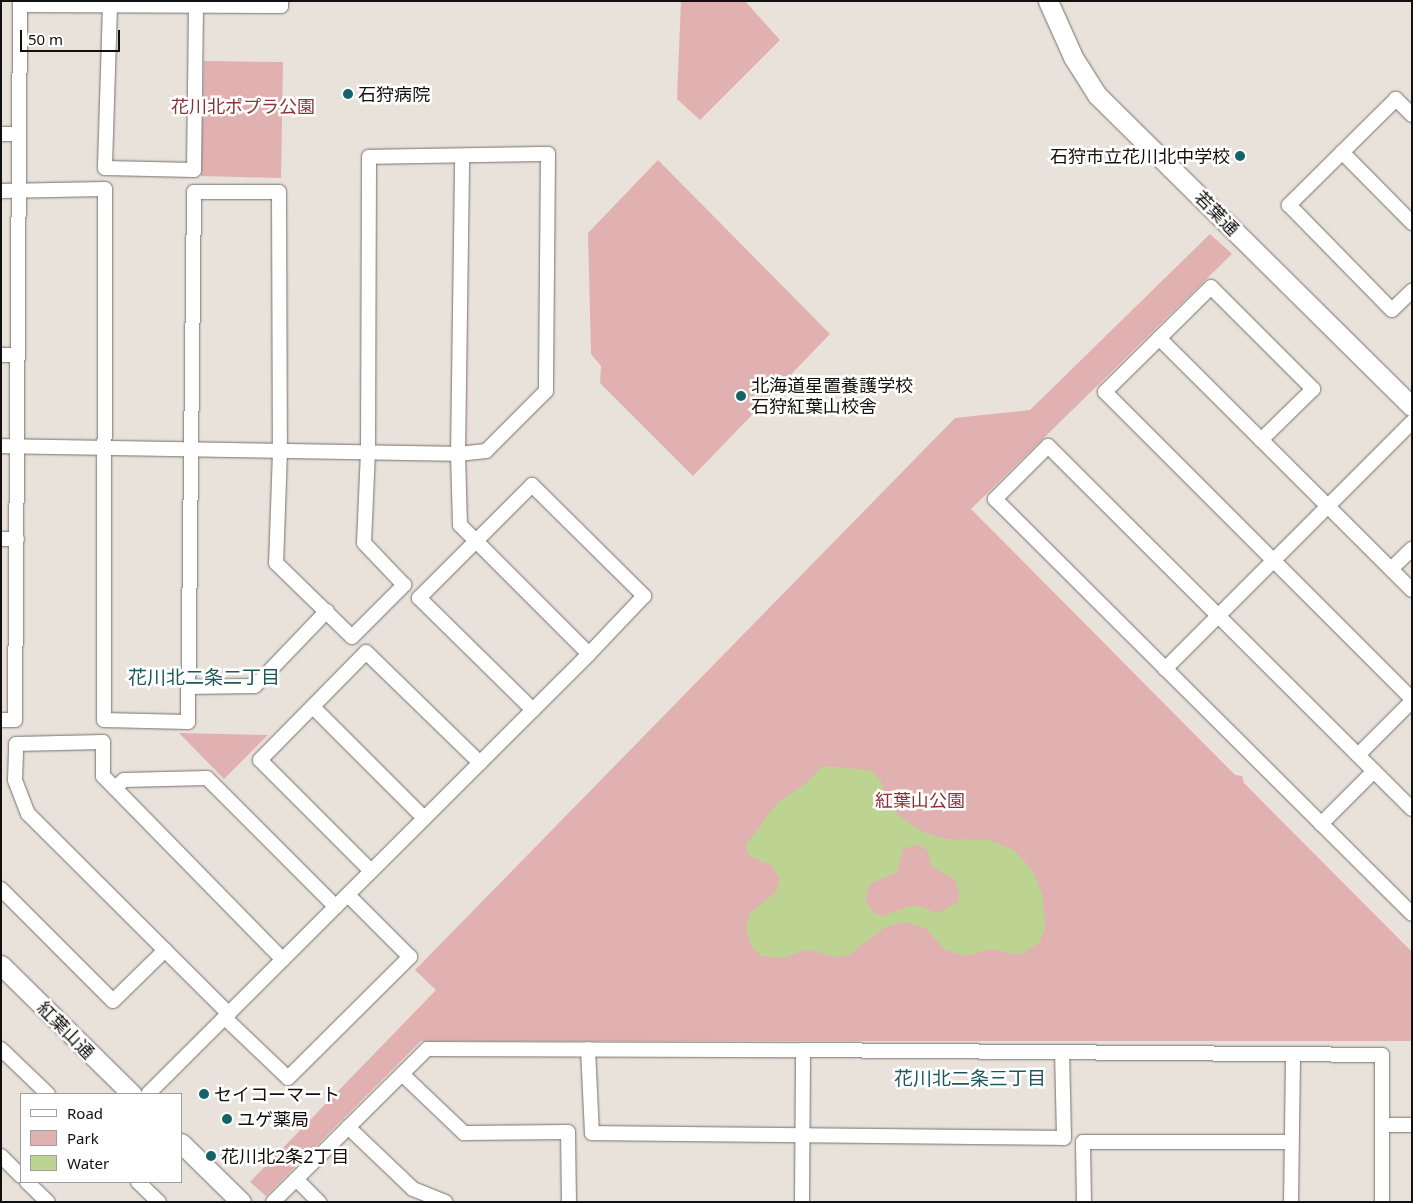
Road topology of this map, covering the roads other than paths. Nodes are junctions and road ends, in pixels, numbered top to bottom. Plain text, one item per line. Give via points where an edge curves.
1 (282, 1) edge
2 (1048, 1) edge
3 (20, 3) edge
4 (196, 4) edge
5 (110, 6) junction
6 (1412, 115) edge
7 (1, 134) edge
8 (19, 134) junction
9 (1342, 152) junction
10 (462, 156) junction
11 (1, 191) edge
12 (19, 191) junction
13 (1412, 223) edge
14 (1412, 291) edge
15 (1159, 338) junction
16 (1, 355) edge
17 (18, 355) junction
18 (1412, 407) edge
19 (1412, 422) edge
20 (1261, 440) junction
21 (1, 446) edge
22 (17, 446) junction
23 (106, 448) junction
24 (190, 449) junction
25 (280, 450) junction
26 (368, 452) junction
27 (458, 454) junction
28 (1328, 507) junction
29 (1, 539) edge
30 (16, 539) junction
31 (476, 541) junction
32 (1412, 549) edge
33 (1274, 561) junction
34 (1390, 569) junction
35 (1412, 590) edge
36 (327, 611) junction
37 (1219, 616) junction
38 (589, 654) junction
39 (1165, 669) junction
40 (188, 687) junction
41 (1412, 700) edge
42 (312, 706) junction
43 (533, 710) junction
44 (1, 720) edge
45 (1358, 755) junction
46 (480, 763) junction
47 (1374, 771) junction
48 (8, 780) edge
49 (114, 788) junction
50 (1412, 809) edge
51 (424, 818) junction
52 (1321, 824) junction
53 (372, 871) junction
54 (1, 889) edge
55 (348, 895) junction
56 (336, 906) junction
57 (1412, 914) edge
58 (165, 950) junction
59 (283, 960) junction
60 (1, 964) edge
61 (227, 1016) junction
62 (1, 1049) edge
63 (588, 1049) junction
64 (803, 1050) junction
65 (1062, 1052) junction
66 (1293, 1054) junction
67 (402, 1074) junction
68 (47, 1093) edge
69 (131, 1093) edge
70 (149, 1093) edge
71 (1382, 1125) junction
72 (1412, 1125) edge
73 (348, 1127) junction
74 (802, 1135) junction
75 (1291, 1142) junction
76 (182, 1144) edge
77 (1, 1156) edge
78 (20, 1175) edge
79 (296, 1179) junction
80 (28, 1183) edge
81 (139, 1183) edge
82 (48, 1202) edge
83 (158, 1202) edge
84 (241, 1202) edge
85 (273, 1202) edge
86 (319, 1202) edge
87 (445, 1202) edge
88 (569, 1202) edge
89 (802, 1202) edge
90 (1084, 1202) edge
91 (1290, 1202) edge
92 (1382, 1202) edge

1 - 4 street via 281,6
2 - 18 street, 若葉通 via 1073,57 1097,95
3 - 5 street
3 - 8 street
4 - 5 street
4 - 5 street via 194,170 105,168
6 - 9 street via 1396,99
7 - 8 street
8 - 12 street
9 - 13 street
9 - 14 street via 1289,205 1392,310
10 - 26 street via 368,157
10 - 27 street
10 - 27 street via 548,154 546,391 486,451
11 - 12 street
12 - 17 street
12 - 23 street via 105,189
15 - 20 street
15 - 20 street via 1211,287 1313,389
15 - 33 street via 1106,392
16 - 17 street
17 - 22 street
19 - 28 street
20 - 28 street
21 - 22 street
22 - 23 street
22 - 30 street
23 - 24 street
23 - 40 street via 104,720 188,722
24 - 25 street
24 - 25 street via 194,192 279,192
24 - 40 street
25 - 26 street
25 - 36 street via 276,563
26 - 27 street
26 - 36 street via 364,543 404,585 352,637
27 - 31 street via 460,525
28 - 33 street
28 - 34 street
29 - 30 street
30 - 44 street via 15,720
31 - 38 street
31 - 38 street via 532,486 644,596
31 - 43 street via 419,598
32 - 34 street
33 - 37 street
33 - 41 street
34 - 35 street
36 - 40 street via 255,686
37 - 39 street
37 - 39 street via 1048,446 995,499
37 - 45 street
38 - 43 street
39 - 52 street
41 - 45 street
42 - 46 street via 366,652
42 - 51 street
42 - 53 street via 260,760
43 - 46 street
45 - 47 street
46 - 51 street
47 - 50 street
47 - 52 street
48 - 49 street via 16,744 103,742 103,776
48 - 58 street via 28,814
49 - 56 street via 124,780 207,778
49 - 59 street
51 - 53 street
52 - 57 street
53 - 55 street
54 - 58 street via 113,1001
55 - 56 street
55 - 61 street via 410,957 288,1078
56 - 59 street
58 - 61 street
59 - 61 street
60 - 69 street, 紅葉山通
61 - 70 street
62 - 68 street
63 - 64 street
63 - 67 street via 427,1049
63 - 74 street via 592,1133
64 - 65 street
64 - 74 street
65 - 66 street
65 - 74 street via 1064,1138
66 - 71 street via 1382,1055
66 - 75 street
67 - 73 street
67 - 88 street via 464,1132 568,1132
71 - 72 street
71 - 92 street
73 - 79 street
73 - 87 street via 414,1190
74 - 89 street
75 - 90 street via 1083,1142
75 - 91 street
76 - 84 street
77 - 78 street
79 - 85 street
79 - 86 street
80 - 82 street
81 - 83 street

